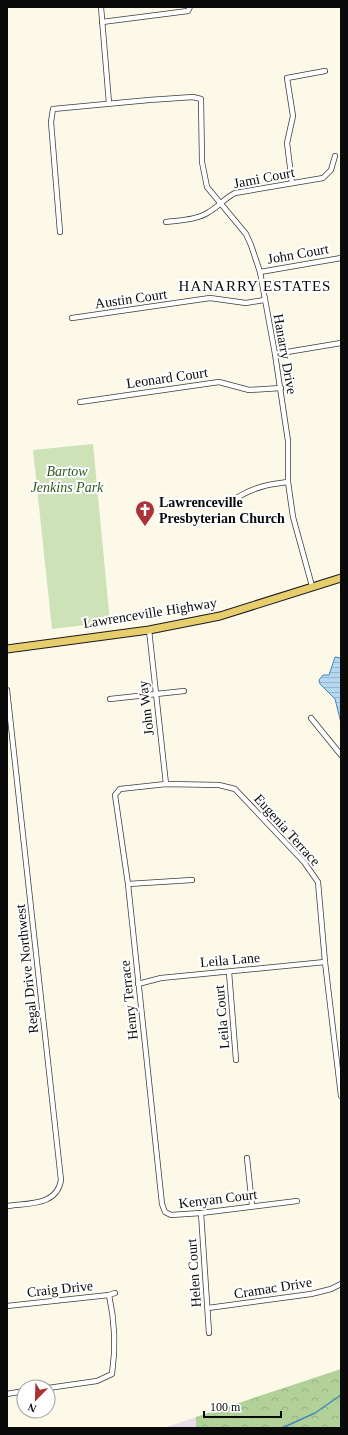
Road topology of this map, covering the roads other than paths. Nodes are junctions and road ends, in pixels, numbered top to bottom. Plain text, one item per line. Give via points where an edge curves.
1 (100, 7) edge
2 (190, 7) edge
3 (102, 22) junction
4 (325, 71) dead end
5 (109, 103) junction
6 (335, 156) dead end
7 (292, 183) junction
8 (219, 203) junction
9 (166, 222) dead end
10 (60, 232) dead end
11 (341, 258) edge
12 (260, 272) junction
13 (264, 300) junction
14 (72, 318) dead end
15 (341, 343) edge
16 (275, 354) junction
17 (280, 388) junction
18 (80, 402) dead end
19 (288, 482) junction
20 (238, 497) dead end
21 (341, 578) edge
22 (312, 586) junction
23 (148, 630) junction
24 (7, 649) edge
25 (7, 690) edge
26 (184, 691) dead end
27 (155, 695) junction
28 (110, 699) dead end
29 (311, 718) dead end
30 (341, 755) edge
31 (166, 784) junction
32 (117, 809) joint
33 (192, 880) dead end
34 (128, 884) junction
35 (325, 962) junction
36 (229, 972) junction
37 (138, 984) junction
38 (236, 1060) dead end
39 (341, 1096) edge
40 (247, 1158) dead end
41 (160, 1189) joint
42 (297, 1201) dead end
43 (252, 1205) junction
44 (7, 1206) edge
45 (201, 1213) junction
46 (341, 1284) edge
47 (116, 1293) dead end
48 (109, 1295) junction
49 (7, 1306) edge
50 (208, 1308) junction
51 (209, 1333) dead end
52 (56, 1387) edge

1 - 3 street
2 - 3 street via 188,11
3 - 5 street
4 - 7 street via 287,78 293,116 287,143
5 - 8 street, Hanarry Drive via 193,97 201,99 204,176 207,187
5 - 10 street, Hanarry Drive via 53,109 51,122
6 - 7 street, Jami Court via 331,170 323,178
7 - 8 street, Jami Court via 235,193
8 - 9 street, Jami Court via 210,212 199,217
8 - 12 street, Hanarry Drive via 246,234
11 - 12 street, John Court
12 - 13 street, Hanarry Drive
13 - 14 street, Austin Court via 246,303 210,298
13 - 16 street, Hanarry Drive
15 - 16 street
16 - 17 street, Hanarry Drive
17 - 18 street, Leonard Court via 249,390 219,382
17 - 19 street, Hanarry Drive via 288,441
19 - 20 street via 265,485
19 - 22 street, Hanarry Drive via 293,517
21 - 22 main road, Lawrenceville Highway
22 - 23 main road, Lawrenceville Highway via 220,616
23 - 24 main road, Lawrenceville Highway
23 - 27 street, John Way
25 - 44 street, Regal Drive Northwest via 61,1180 59,1190 49,1199
26 - 27 street
27 - 28 street
27 - 31 street, John Way
29 - 30 street
31 - 32 street, Eugenia Terrace via 120,789 115,795
31 - 35 street, Eugenia Terrace via 219,785 235,789 304,862 318,882
32 - 34 street, Henry Terrace
33 - 34 street
34 - 37 street, Henry Terrace
35 - 36 street, Leila Lane
35 - 39 street, Eugenia Terrace
36 - 37 street, Leila Lane via 161,978
36 - 38 street, Leila Court
37 - 41 street, Henry Terrace
40 - 43 street
41 - 45 street, Kenyan Court via 165,1212 171,1215
42 - 43 street, Kenyan Court
43 - 45 street, Kenyan Court
45 - 50 street, Helen Court
46 - 50 street, Cramac Drive via 311,1294
47 - 48 street, Craig Drive
48 - 49 street, Craig Drive
48 - 52 street via 114,1318 115,1350 112,1374 97,1381
50 - 51 street, Helen Court

